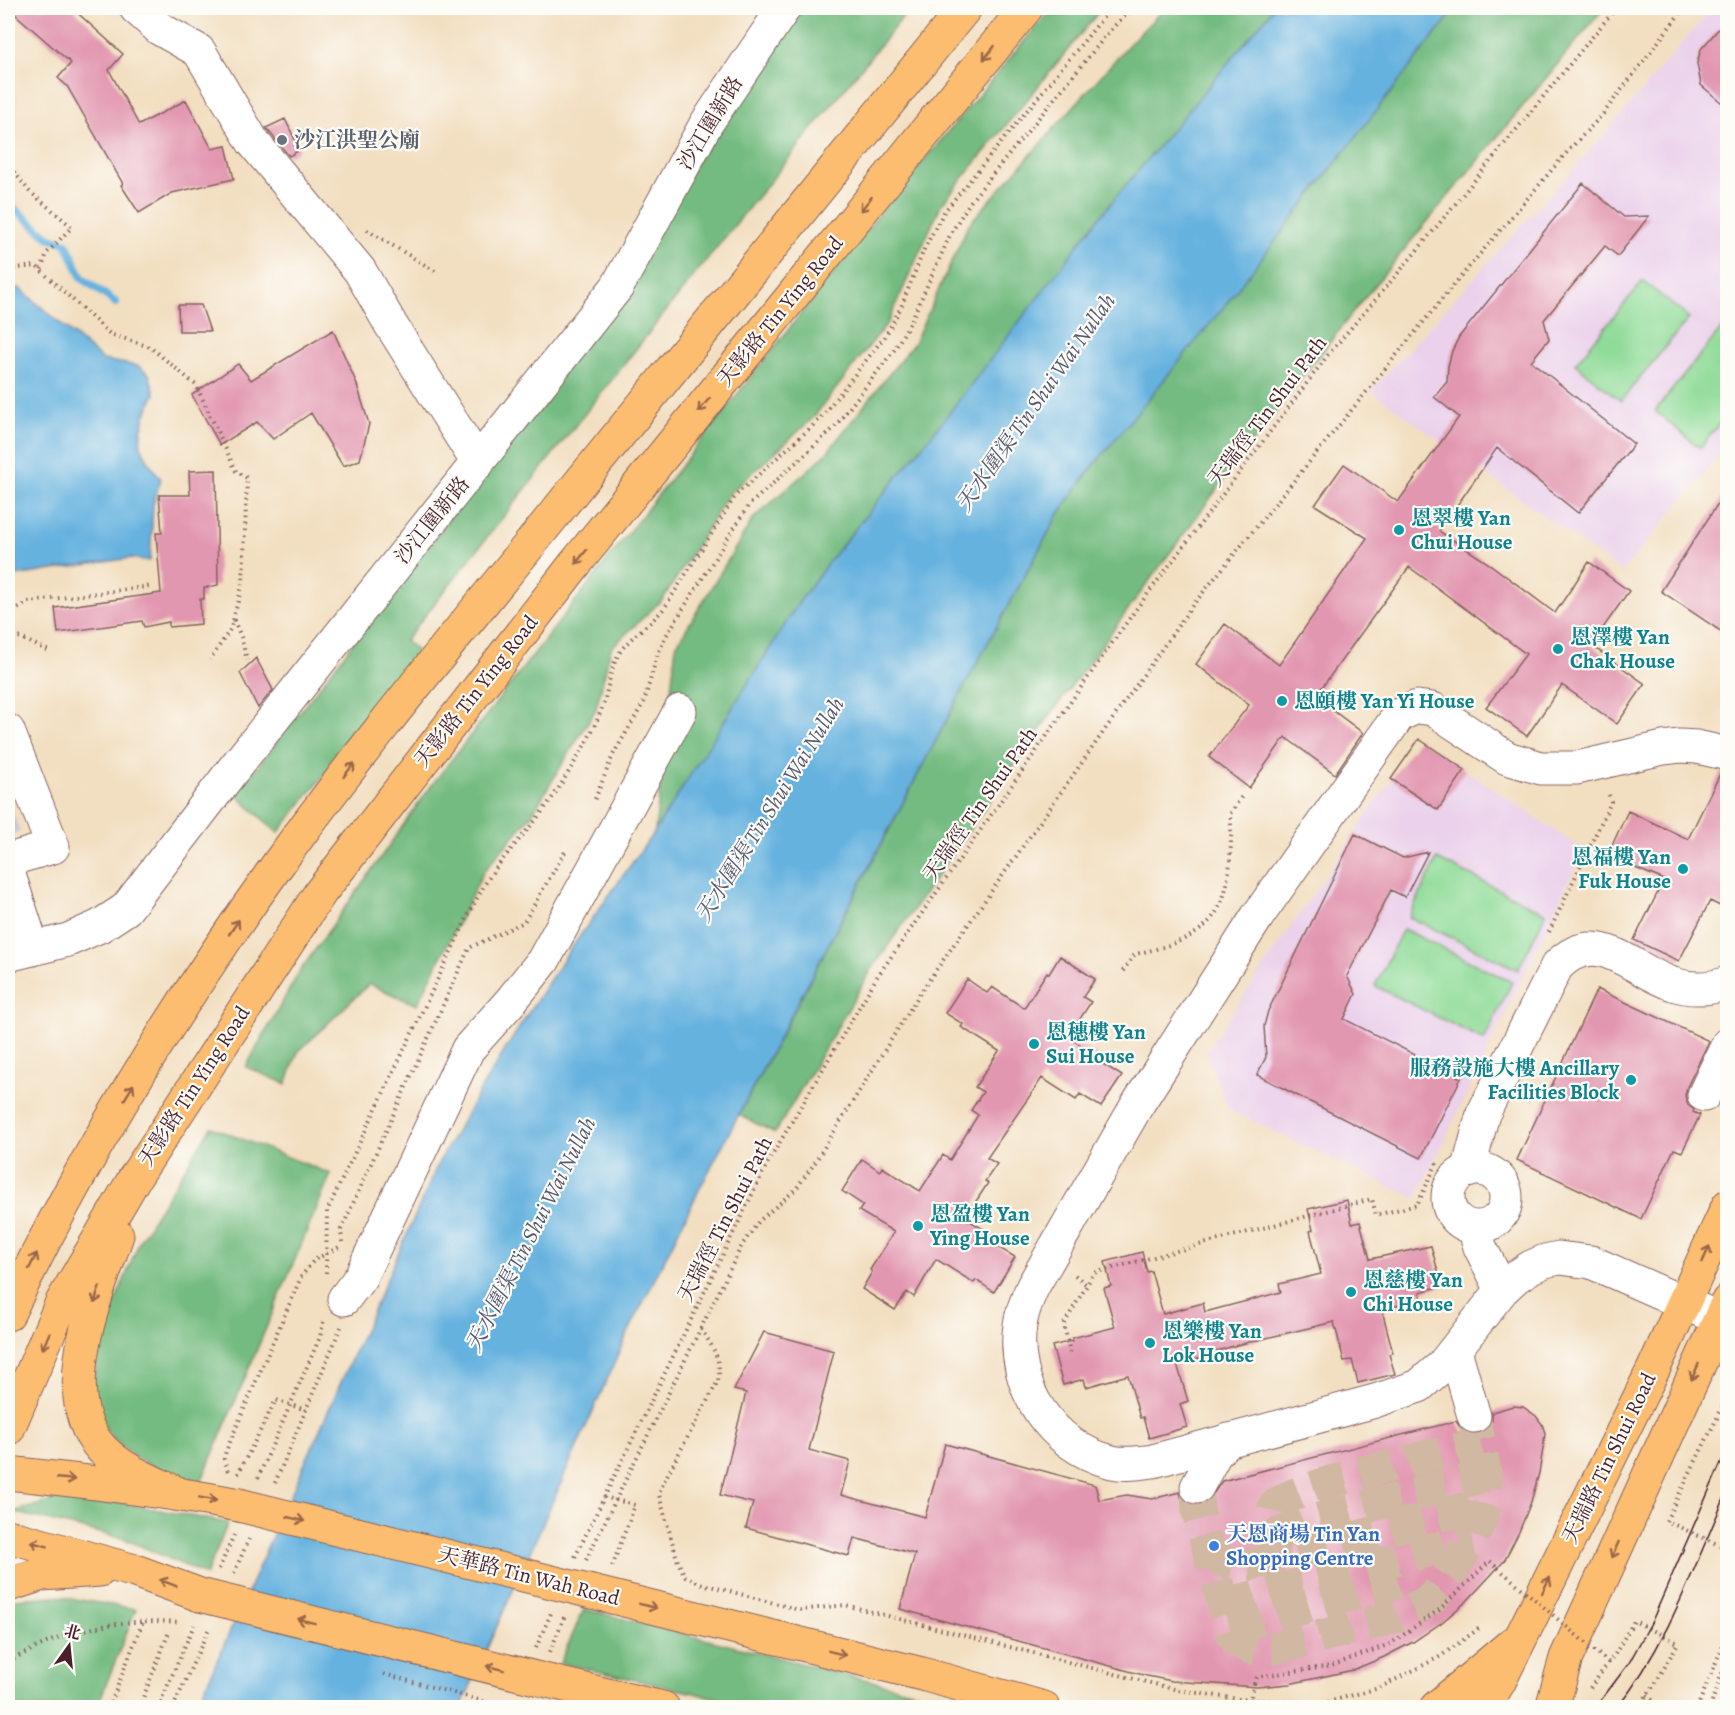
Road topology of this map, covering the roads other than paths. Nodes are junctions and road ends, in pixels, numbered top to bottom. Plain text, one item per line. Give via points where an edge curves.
1 (136, 8) edge
2 (784, 8) edge
3 (965, 8) edge
4 (1026, 8) edge
5 (478, 463) junction
6 (680, 711) dead end
7 (8, 731) edge
8 (1728, 754) edge
9 (8, 860) edge
10 (8, 872) edge
11 (20, 952) edge
12 (1728, 982) edge
13 (1728, 1044) edge
14 (1704, 1095) dead end
15 (134, 1179) junction
16 (1728, 1206) edge
17 (1502, 1290) junction
18 (332, 1296) road end
19 (1684, 1302) junction
20 (1724, 1310) edge
21 (8, 1314) edge
22 (1455, 1350) junction
23 (1474, 1416) tunnel mouth
24 (8, 1429) edge
25 (1228, 1440) junction
26 (8, 1473) edge
27 (1197, 1487) tunnel mouth
28 (177, 1493) junction
29 (8, 1536) edge
30 (135, 1571) junction
31 (8, 1585) edge
32 (1520, 1637) junction
33 (663, 1707) edge
34 (1044, 1707) edge
35 (1436, 1707) edge
36 (1483, 1707) edge
37 (1552, 1707) edge

1 - 5 street via 160,29 199,51 253,142 360,271
2 - 5 street, 沙江圍新路 via 706,124 616,287
21 -> 3 main road via 43,1241 130,1090 278,864 393,714
4 -> 15 main road, 天影路 Tin Ying Road via 575,564 320,893
5 - 11 street, 沙江圍新路 via 126,909 68,940
6 - 18 street via 543,961 468,1049 360,1278
7 - 9 street via 53,847
8 - 25 street via 1680,746 1577,768 1541,768 1507,758 1433,709 1417,706 1400,715 1257,917 1136,1107 1024,1305 1018,1346 1026,1386 1047,1421 1076,1446 1112,1462 1139,1463
10 - 11 street
12 - 17 street via 1704,988 1671,984 1608,951 1596,949 1573,953 1557,966 1483,1114 1468,1171 1495,1175 1505,1191 1504,1209 1492,1223 1474,1227
13 - 14 street
15 -> 24 main road, 天影路 Tin Ying Road via 62,1302
15 -> 28 main road via 88,1324 82,1352 81,1407 89,1432 104,1450 131,1471
19 -> 16 main road, 天瑞路 Tin Shui Road
17 - 19 street via 1531,1267 1573,1258 1612,1270
17 - 22 street
19 - 20 street
32 -> 19 main road, 天瑞路 Tin Shui Road
20 -> 37 main road, 天瑞路 Tin Shui Road via 1566,1658
22 - 23 street
22 - 25 street via 1432,1376 1405,1392
25 - 27 street via 1211,1460
26 -> 28 main road, 天華路 Tin Wah Road
28 -> 34 main road, 天華路 Tin Wah Road, bridge via 245,1504 588,1584
30 -> 29 main road
30 - 31 main road via 87,1569 42,1574
33 -> 30 main road, bridge via 551,1668 204,1596
32 - 35 main road
32 - 36 main road, 天瑞路 Tin Shui Road

